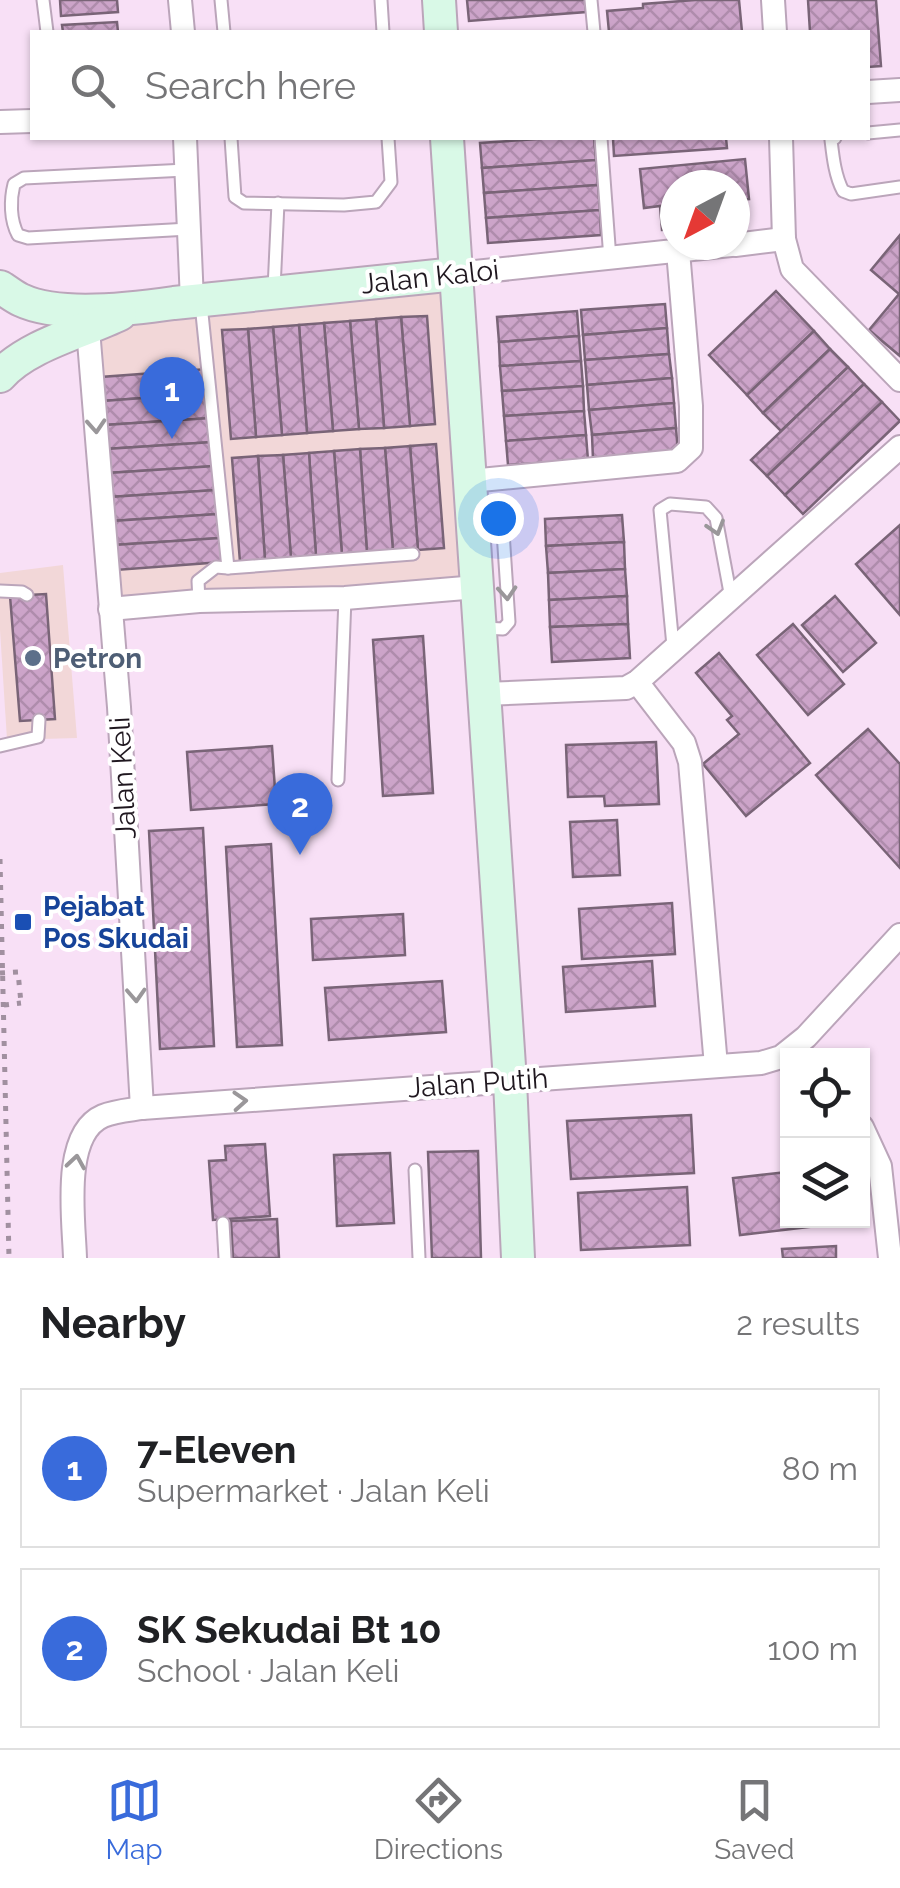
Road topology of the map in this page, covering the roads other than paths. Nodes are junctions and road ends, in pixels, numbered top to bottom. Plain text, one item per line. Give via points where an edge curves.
1 (43, 0) edge
2 (180, 0) edge
3 (222, 0) edge
4 (381, 0) edge
5 (439, 0) edge
6 (591, 0) edge
7 (774, 0) edge
8 (47, 30) edge
9 (182, 30) edge
10 (224, 30) edge
11 (382, 30) edge
12 (441, 30) edge
13 (594, 30) edge
14 (776, 30) edge
15 (900, 90) edge
16 (870, 92) edge
17 (30, 121) edge
18 (0, 122) edge
19 (900, 130) edge
20 (870, 133) edge
21 (185, 140) edge
22 (231, 140) edge
23 (388, 140) edge
24 (448, 140) edge
25 (601, 140) edge
26 (781, 140) edge
27 (831, 140) edge
28 (186, 170) junction
29 (900, 188) edge
30 (278, 203) junction
31 (188, 229) junction
32 (784, 239) junction
33 (750, 243) edge
34 (660, 253) edge
35 (610, 259) junction
36 (679, 260) edge
37 (456, 274) junction
38 (0, 287) edge
39 (274, 293) junction
40 (196, 301) junction
41 (128, 310) junction
42 (88, 329) junction
43 (0, 376) edge
44 (900, 380) edge
45 (900, 447) edge
46 (471, 497) junction
47 (413, 554) dead end
48 (228, 568) junction
49 (477, 587) junction
50 (0, 591) edge
51 (27, 596) dead end
52 (345, 598) junction
53 (730, 598) junction
54 (199, 601) junction
55 (110, 609) junction
56 (480, 628) junction
57 (674, 649) junction
58 (637, 682) junction
59 (484, 694) junction
60 (38, 720) dead end
61 (0, 746) edge
62 (338, 780) dead end
63 (900, 936) edge
64 (813, 1046) edge
65 (716, 1066) junction
66 (510, 1081) junction
67 (142, 1108) junction
68 (867, 1138) edge
69 (415, 1170) dead end
70 (223, 1222) dead end
71 (75, 1258) edge
72 (224, 1258) edge
73 (418, 1258) edge
74 (518, 1258) edge
75 (890, 1258) edge

1 - 8 lane
2 - 9 street
3 - 10 lane
4 - 11 lane
5 - 12 street
6 - 13 lane
7 - 14 street
15 - 16 street
17 - 18 street
19 - 20 lane
21 - 28 street
22 - 30 lane via 235,196 244,203
23 - 30 lane via 391,182 376,202
24 - 37 street
25 - 35 lane
26 - 32 street
27 - 29 lane via 842,192
28 - 31 street
28 - 31 lane via 24,178 14,184 13,226 28,238
30 - 39 lane
31 - 40 street
32 - 33 street, Jalan Kaloi
32 - 44 street via 792,269
34 - 35 street, Jalan Kaloi
35 - 37 street, Jalan Kaloi
36 - 46 street via 691,448 677,462
37 - 39 street, Jalan Kaloi
37 - 46 street
38 - 41 street, Jalan Kaloi via 49,307
39 - 40 street, Jalan Kaloi
40 - 41 street, Jalan Kaloi
40 - 48 lane
41 - 42 street, Jalan Kaloi
42 - 43 street, Jalan Kaloi via 39,348
42 -> 55 street, Jalan Keli
45 - 53 street
46 - 49 street
46 -> 56 lane via 503,532 507,586 509,622 503,629
47 - 48 lane
48 - 54 lane via 216,567 198,582
49 - 52 street
49 - 56 street
50 - 51 lane
52 - 54 street
52 - 62 lane
53 - 57 street
57 -> 53 lane via 660,510 670,504 706,507 716,518
54 - 55 street
55 -> 67 street, Jalan Keli
56 - 59 street
57 - 58 street
58 - 59 street via 626,688
58 - 65 street via 690,762
59 - 66 street
60 - 61 lane via 38,737
63 - 64 street, Jalan Putih
64 - 65 street, Jalan Putih via 761,1063
65 - 66 street, Jalan Putih
67 -> 66 street, Jalan Putih
66 - 74 street
71 -> 67 street, Jalan Putih via 73,1164 82,1136 100,1117
68 - 75 street via 880,1166
69 - 73 lane
70 - 72 lane

